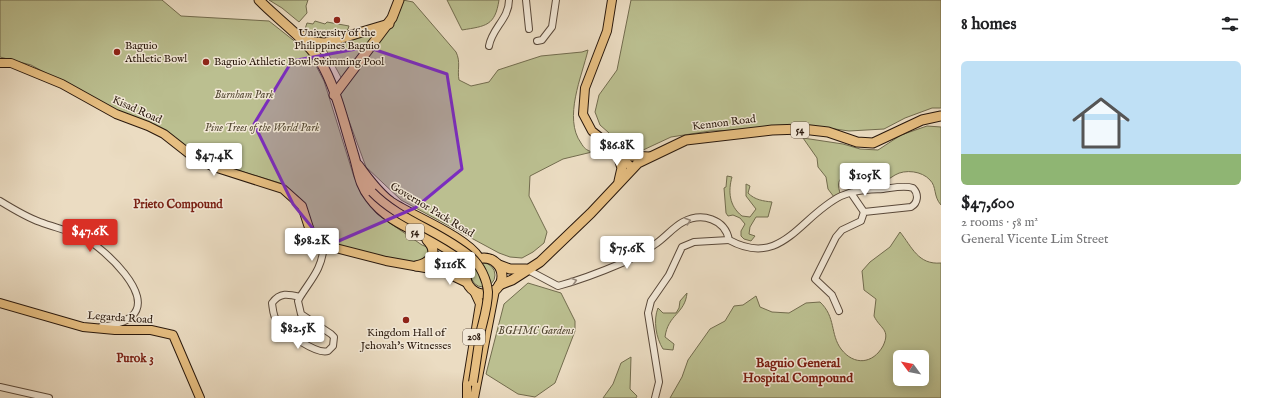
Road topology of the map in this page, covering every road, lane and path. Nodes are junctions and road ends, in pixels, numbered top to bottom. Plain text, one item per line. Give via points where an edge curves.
1 (259, 0) edge
2 (264, 0) edge
3 (399, 0) edge
4 (509, 0) edge
5 (526, 0) edge
6 (556, 0) edge
7 (612, 0) edge
8 (389, 24) junction
9 (529, 29) dead end
10 (537, 41) dead end
11 (489, 46) dead end
12 (0, 63) edge
13 (334, 95) junction
14 (941, 116) edge
15 (617, 152) junction
16 (650, 156) junction
17 (357, 164) junction
18 (632, 168) junction
19 (619, 182) junction
20 (851, 193) junction
21 (0, 201) edge
22 (864, 212) junction
23 (423, 236) junction
24 (729, 240) junction
25 (324, 246) junction
26 (479, 258) junction
27 (499, 265) junction
28 (416, 266) junction
29 (526, 269) junction
30 (466, 270) junction
31 (442, 271) junction
32 (467, 283) junction
33 (497, 288) junction
34 (474, 291) junction
35 (300, 297) junction
36 (487, 297) junction
37 (0, 303) edge
38 (480, 304) junction
39 (493, 306) junction
40 (839, 311) dead end
41 (97, 328) junction
42 (0, 387) edge
43 (49, 398) edge
44 (200, 398) edge
45 (467, 398) edge
46 (471, 398) edge
47 (474, 398) edge
48 (655, 398) edge

1 - 13 highway, Governor Pack Road / 54 via 312,51 323,66
2 - 8 highway via 304,37 317,43 325,44
3 - 8 highway
4 - 11 street via 506,16
5 - 9 street
6 - 10 street via 552,27 542,40
7 - 15 main road via 607,31 584,88 583,114 592,132
8 - 13 highway
12 - 25 main road, Kisad Road via 11,63 62,84 116,114 164,134 192,156 208,164 283,189 302,206 311,234
13 - 17 highway, Governor Pack Road / 54
14 - 16 highway, Kennon Road / 54 via 922,120 873,143 857,142 817,130 772,130 686,140
15 - 16 highway via 631,156
15 - 18 main road
15 - 19 highway via 622,168
16 - 18 highway, Kennon Road / 54
17 - 23 highway, Governor Pack Road / 54 via 360,182 371,200 383,212
17 - 26 highway, Governor Pack Road / 54 via 378,191 390,201 469,245
17 - 36 main road, bridge via 372,192 381,201 398,214 472,257 486,281
18 - 19 highway, Kennon Road / 54
19 - 29 highway, Kennon Road / 54 via 540,262
20 - 22 street
20 - 22 street via 867,189 910,187 916,192 916,202 911,207
20 - 24 street via 826,205 776,245 758,249 747,248
21 - 41 street via 28,218 87,240 110,257 124,274 138,293 136,310 124,322
22 - 40 street via 861,221 842,230 836,237 816,275 817,282 832,295
23 - 28 highway via 432,245 433,255 428,262
23 - 30 highway, Governor Pack Road / 54 via 453,254
29 -> 24 street via 558,286 588,277 647,249 685,221 694,219 712,218 719,222 725,227
24 - 48 street via 694,242 682,247 669,275 650,301 648,313 659,382
25 - 28 main road
25 - 35 street via 322,262
26 - 27 highway via 490,258
26 - 30 highway
27 - 29 highway
27 - 33 highway via 502,275
28 - 31 main road
29 - 33 highway, Kennon Road / 54
30 - 31 main road
30 - 32 highway
31 - 32 main road
32 - 34 highway
33 - 34 highway, 54 via 486,294
33 - 39 main road, 208
34 - 38 main road
35 - 35 street via 286,294 276,298 272,303 276,322 306,345 317,351 328,351 333,346 334,338 302,314 298,302
36 - 38 main road
36 - 39 main road via 492,300
36 - 46 main road, bridge
37 - 41 main road, Legarda Road via 83,327
38 - 45 main road, 208
39 - 47 main road, 208
41 - 44 main road, Legarda Road via 151,330 173,335
42 - 43 street

